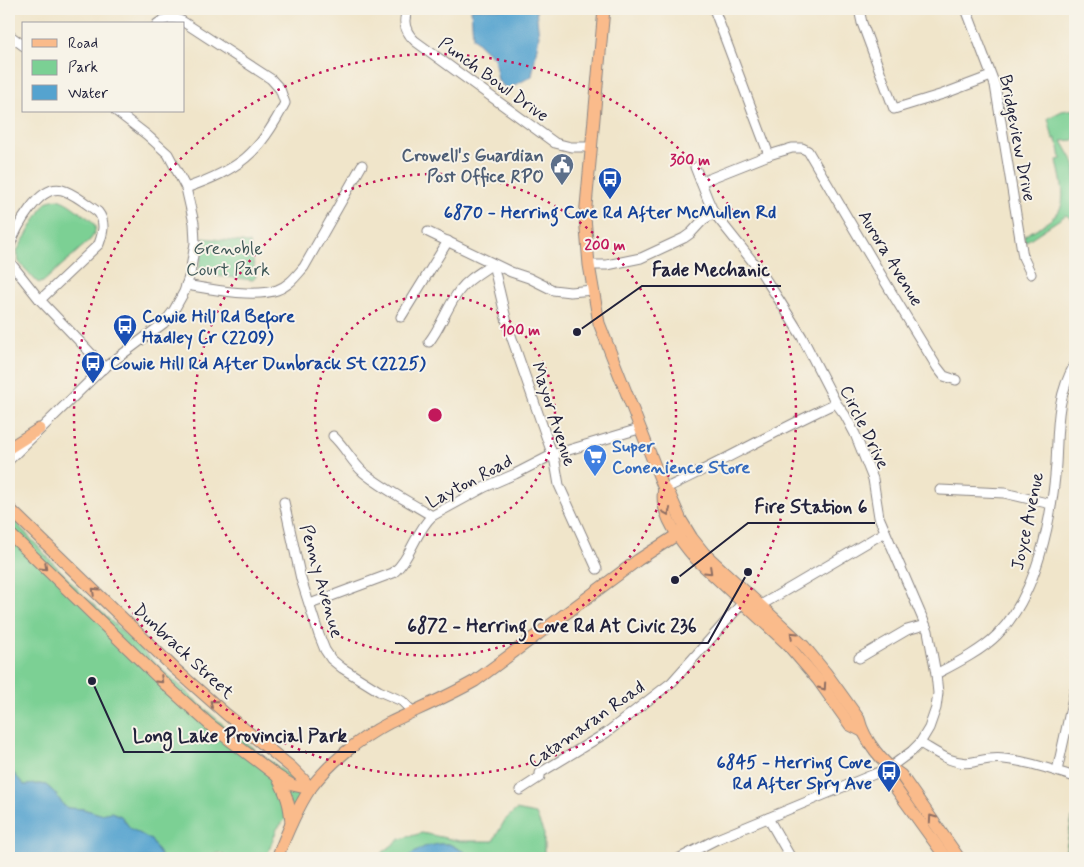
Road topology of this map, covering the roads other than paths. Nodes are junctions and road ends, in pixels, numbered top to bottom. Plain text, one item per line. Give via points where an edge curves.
1 (408, 9) edge
2 (604, 9) edge
3 (714, 9) edge
4 (859, 9) edge
5 (966, 9) edge
6 (161, 22) edge
7 (184, 22) edge
8 (185, 23) edge
9 (9, 35) edge
10 (22, 45) edge
11 (991, 76) junction
12 (117, 112) edge
13 (590, 147) junction
14 (769, 155) junction
15 (362, 165) dead end
16 (695, 167) dead end
17 (701, 182) junction
18 (186, 188) junction
19 (714, 213) junction
20 (428, 232) dead end
21 (448, 242) junction
22 (9, 248) edge
23 (9, 261) edge
24 (493, 264) junction
25 (589, 266) junction
26 (1031, 274) dead end
27 (186, 285) junction
28 (593, 290) junction
29 (40, 300) junction
30 (401, 317) dead end
31 (429, 342) dead end
32 (1075, 364) edge
33 (105, 368) junction
34 (956, 380) dead end
35 (836, 403) junction
36 (39, 429) junction
37 (639, 429) junction
38 (333, 436) dead end
39 (9, 448) edge
40 (552, 455) junction
41 (9, 460) edge
42 (664, 489) junction
43 (940, 490) dead end
44 (284, 502) dead end
45 (1051, 504) junction
46 (9, 508) edge
47 (432, 516) junction
48 (9, 532) edge
49 (682, 532) junction
50 (885, 532) junction
51 (596, 569) dead end
52 (746, 598) junction
53 (310, 604) junction
54 (761, 605) junction
55 (925, 624) junction
56 (859, 658) dead end
57 (936, 674) junction
58 (1075, 689) edge
59 (413, 712) junction
60 (862, 731) junction
61 (920, 744) junction
62 (889, 768) junction
63 (1057, 771) junction
64 (277, 776) junction
65 (1075, 777) edge
66 (310, 789) junction
67 (520, 790) dead end
68 (768, 818) junction
69 (291, 827) junction
70 (277, 858) edge
71 (680, 858) edge
72 (791, 858) edge
73 (946, 858) edge
74 (959, 858) edge

1 - 13 street, Punch Bowl Drive via 405,26 415,42 555,142 571,147
2 - 13 main road
3 - 14 street
4 - 11 street via 894,109
5 - 11 street, Bridgeview Drive
6 - 7 street via 175,18
8 - 18 street via 271,79 280,89 285,103 265,139 240,164
9 - 10 street
11 - 26 street, Bridgeview Drive via 1023,257
12 - 18 street via 168,154
13 - 25 main road via 585,217
14 - 17 street
14 - 34 street, Aurora Avenue via 792,148 802,148 811,153 937,367 944,376
15 - 27 street via 304,267 292,282 278,290 259,293
16 - 17 street, Circle Drive
17 - 19 street, Circle Drive
18 - 27 street via 195,243
19 - 25 street via 684,238 641,258
19 - 35 street, Circle Drive via 781,303
20 - 21 street
21 - 24 street
21 - 30 street
22 - 29 street via 38,198 50,190 65,190 102,217 103,234 99,244
23 - 29 street
24 - 28 street via 556,291
24 - 31 street via 460,290
24 - 40 street, Mayor Avenue via 508,327
25 - 28 main road
27 - 33 street via 164,323
28 - 37 main road via 599,323
29 - 33 street
32 - 45 street, Joyce Avenue via 1060,405
33 - 36 street
35 - 42 street
35 - 50 street, Circle Drive via 855,434 873,479 879,517
36 - 39 main road
36 - 41 street
37 - 40 street, Layton Road
37 - 42 main road
38 - 47 street via 363,472
40 - 47 street, Layton Road
40 - 51 street, Mayor Avenue via 559,485
42 - 49 main road via 661,499
43 - 45 street via 1004,493
44 - 53 street, Penny Avenue via 301,579
45 - 57 street, Joyce Avenue via 1030,584 1014,614 984,646
66 -> 46 main road, Dunbrack Street via 291,767 169,663
47 - 53 street, Layton Road via 403,562 392,573
48 -> 64 main road, Dunbrack Street via 188,706
49 - 52 main road via 696,559
49 - 59 main road via 638,560 475,680
50 - 54 street
50 - 55 street, Circle Drive
52 - 54 main road
52 -> 60 main road via 818,680 850,725
52 - 67 street, Catamaran Road via 672,682 606,733 540,773
53 - 59 street, Penny Avenue via 322,643 334,662 379,691 402,701
60 -> 54 main road via 859,719 817,662
55 - 56 street via 907,630
55 - 57 street, Circle Drive
57 - 61 street, Circle Drive via 936,708 930,728
58 - 63 street
59 - 66 main road via 363,740
60 - 62 main road
61 - 62 street, Circle Drive
61 - 63 street via 958,762 1005,759
62 - 68 street, Circle Drive
62 - 73 main road via 891,782
74 -> 62 main road via 901,775
63 - 65 street
64 - 66 main road, Dunbrack Street
64 - 69 main road via 288,801
66 - 69 main road
68 - 71 street, Circle Drive
68 - 72 street
69 - 70 main road

